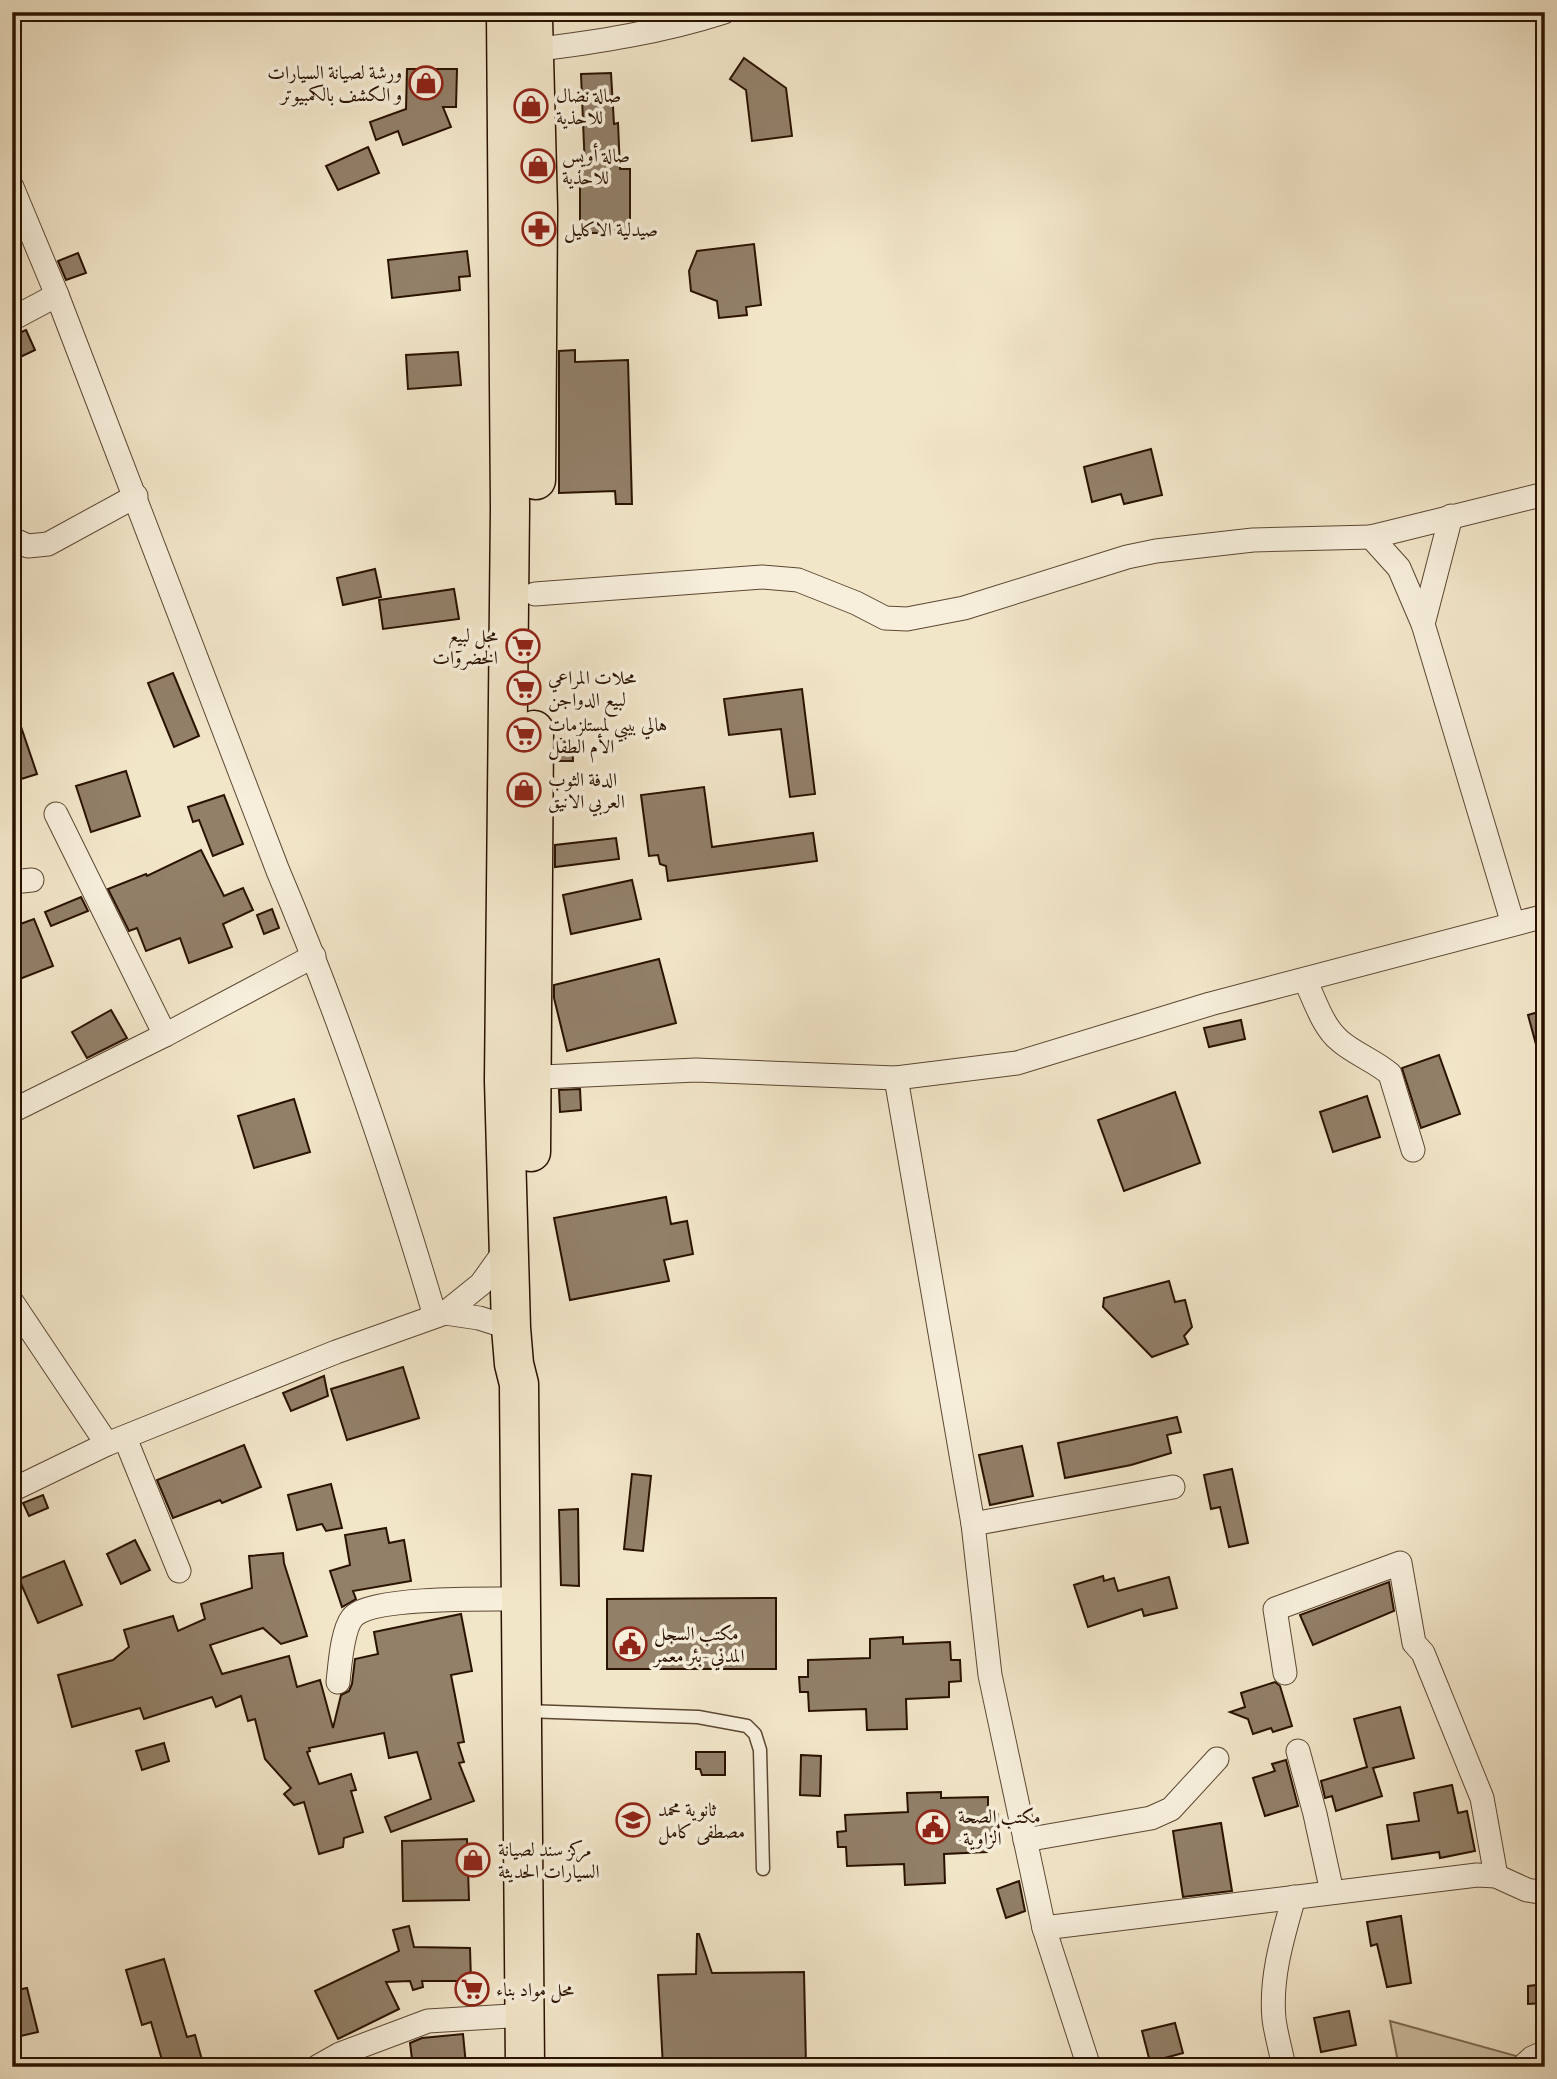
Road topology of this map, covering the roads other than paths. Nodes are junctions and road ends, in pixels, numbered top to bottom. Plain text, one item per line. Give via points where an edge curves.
1 (506, 12) edge
2 (533, 12) edge
3 (724, 12) edge
4 (682, 19) edge
5 (533, 50) junction
6 (12, 187) edge
7 (57, 295) junction
8 (12, 319) edge
9 (1545, 494) edge
10 (136, 496) junction
11 (1451, 516) junction
12 (1371, 537) junction
13 (12, 539) edge
14 (535, 594) junction
15 (1423, 625) junction
16 (56, 814) dead end
17 (520, 849) junction
18 (1545, 916) edge
19 (1513, 924) junction
20 (314, 956) junction
21 (1305, 979) junction
22 (165, 1035) junction
23 (896, 1078) junction
24 (518, 1079) junction
25 (12, 1111) edge
26 (1413, 1150) dead end
27 (508, 1245) junction
28 (12, 1302) edge
29 (440, 1314) junction
30 (511, 1328) junction
31 (519, 1384) junction
32 (116, 1441) junction
33 (1173, 1487) dead end
34 (12, 1489) edge
35 (973, 1524) junction
36 (179, 1571) dead end
37 (523, 1599) junction
38 (1285, 1673) dead end
39 (338, 1682) dead end
40 (524, 1710) junction
41 (1298, 1751) dead end
42 (1217, 1759) dead end
43 (1025, 1840) junction
44 (763, 1869) dead end
45 (1496, 1876) junction
46 (1332, 1892) junction
47 (1545, 1893) edge
48 (1294, 1897) junction
49 (1044, 1928) junction
50 (526, 2015) junction
51 (1545, 2052) edge
52 (317, 2067) edge
53 (525, 2067) edge
54 (1089, 2067) edge
55 (1284, 2067) edge
56 (1522, 2067) edge

1 - 17 highway via 510,495
2 - 5 highway
3 - 4 street
4 - 5 street via 583,44
5 - 14 highway via 538,208
6 - 7 street
7 - 8 street
7 - 10 street
9 - 11 street
10 - 13 street via 48,544 28,546
10 - 20 street
11 - 12 street
11 - 15 street
12 - 14 street via 1253,540 1127,556 964,608 907,619 885,618 798,580 762,577
12 - 15 street via 1399,568
14 - 17 highway
15 - 19 street
16 - 22 street
17 - 24 highway
18 - 19 street
19 - 21 street
20 - 22 street
20 - 29 street
21 - 23 street via 1017,1063
21 - 26 street via 1329,1030 1390,1074
22 - 25 street
23 - 24 street via 696,1070
23 - 35 street
24 - 27 highway
24 - 31 highway via 530,1323
27 - 29 street via 481,1284
27 - 30 highway
28 - 32 street
29 - 30 street
29 - 32 street
30 - 31 highway
31 - 37 highway
32 - 34 street
32 - 36 street
33 - 35 street
35 - 43 street via 990,1675
37 - 39 street via 426,1600 363,1610 352,1618
37 - 40 highway
38 - 45 street via 1275,1609 1400,1563 1414,1643 1423,1653 1482,1798
40 - 44 lane via 698,1717 747,1726 760,1749
40 - 50 highway
41 - 46 street
42 - 43 street via 1171,1809 1151,1818
43 - 49 street
45 - 46 street
45 - 47 street
46 - 48 street
48 - 49 street
48 - 55 street via 1278,1951 1274,1987 1274,2018
49 - 54 street
50 - 52 street via 428,2021
50 - 53 highway
51 - 56 street

